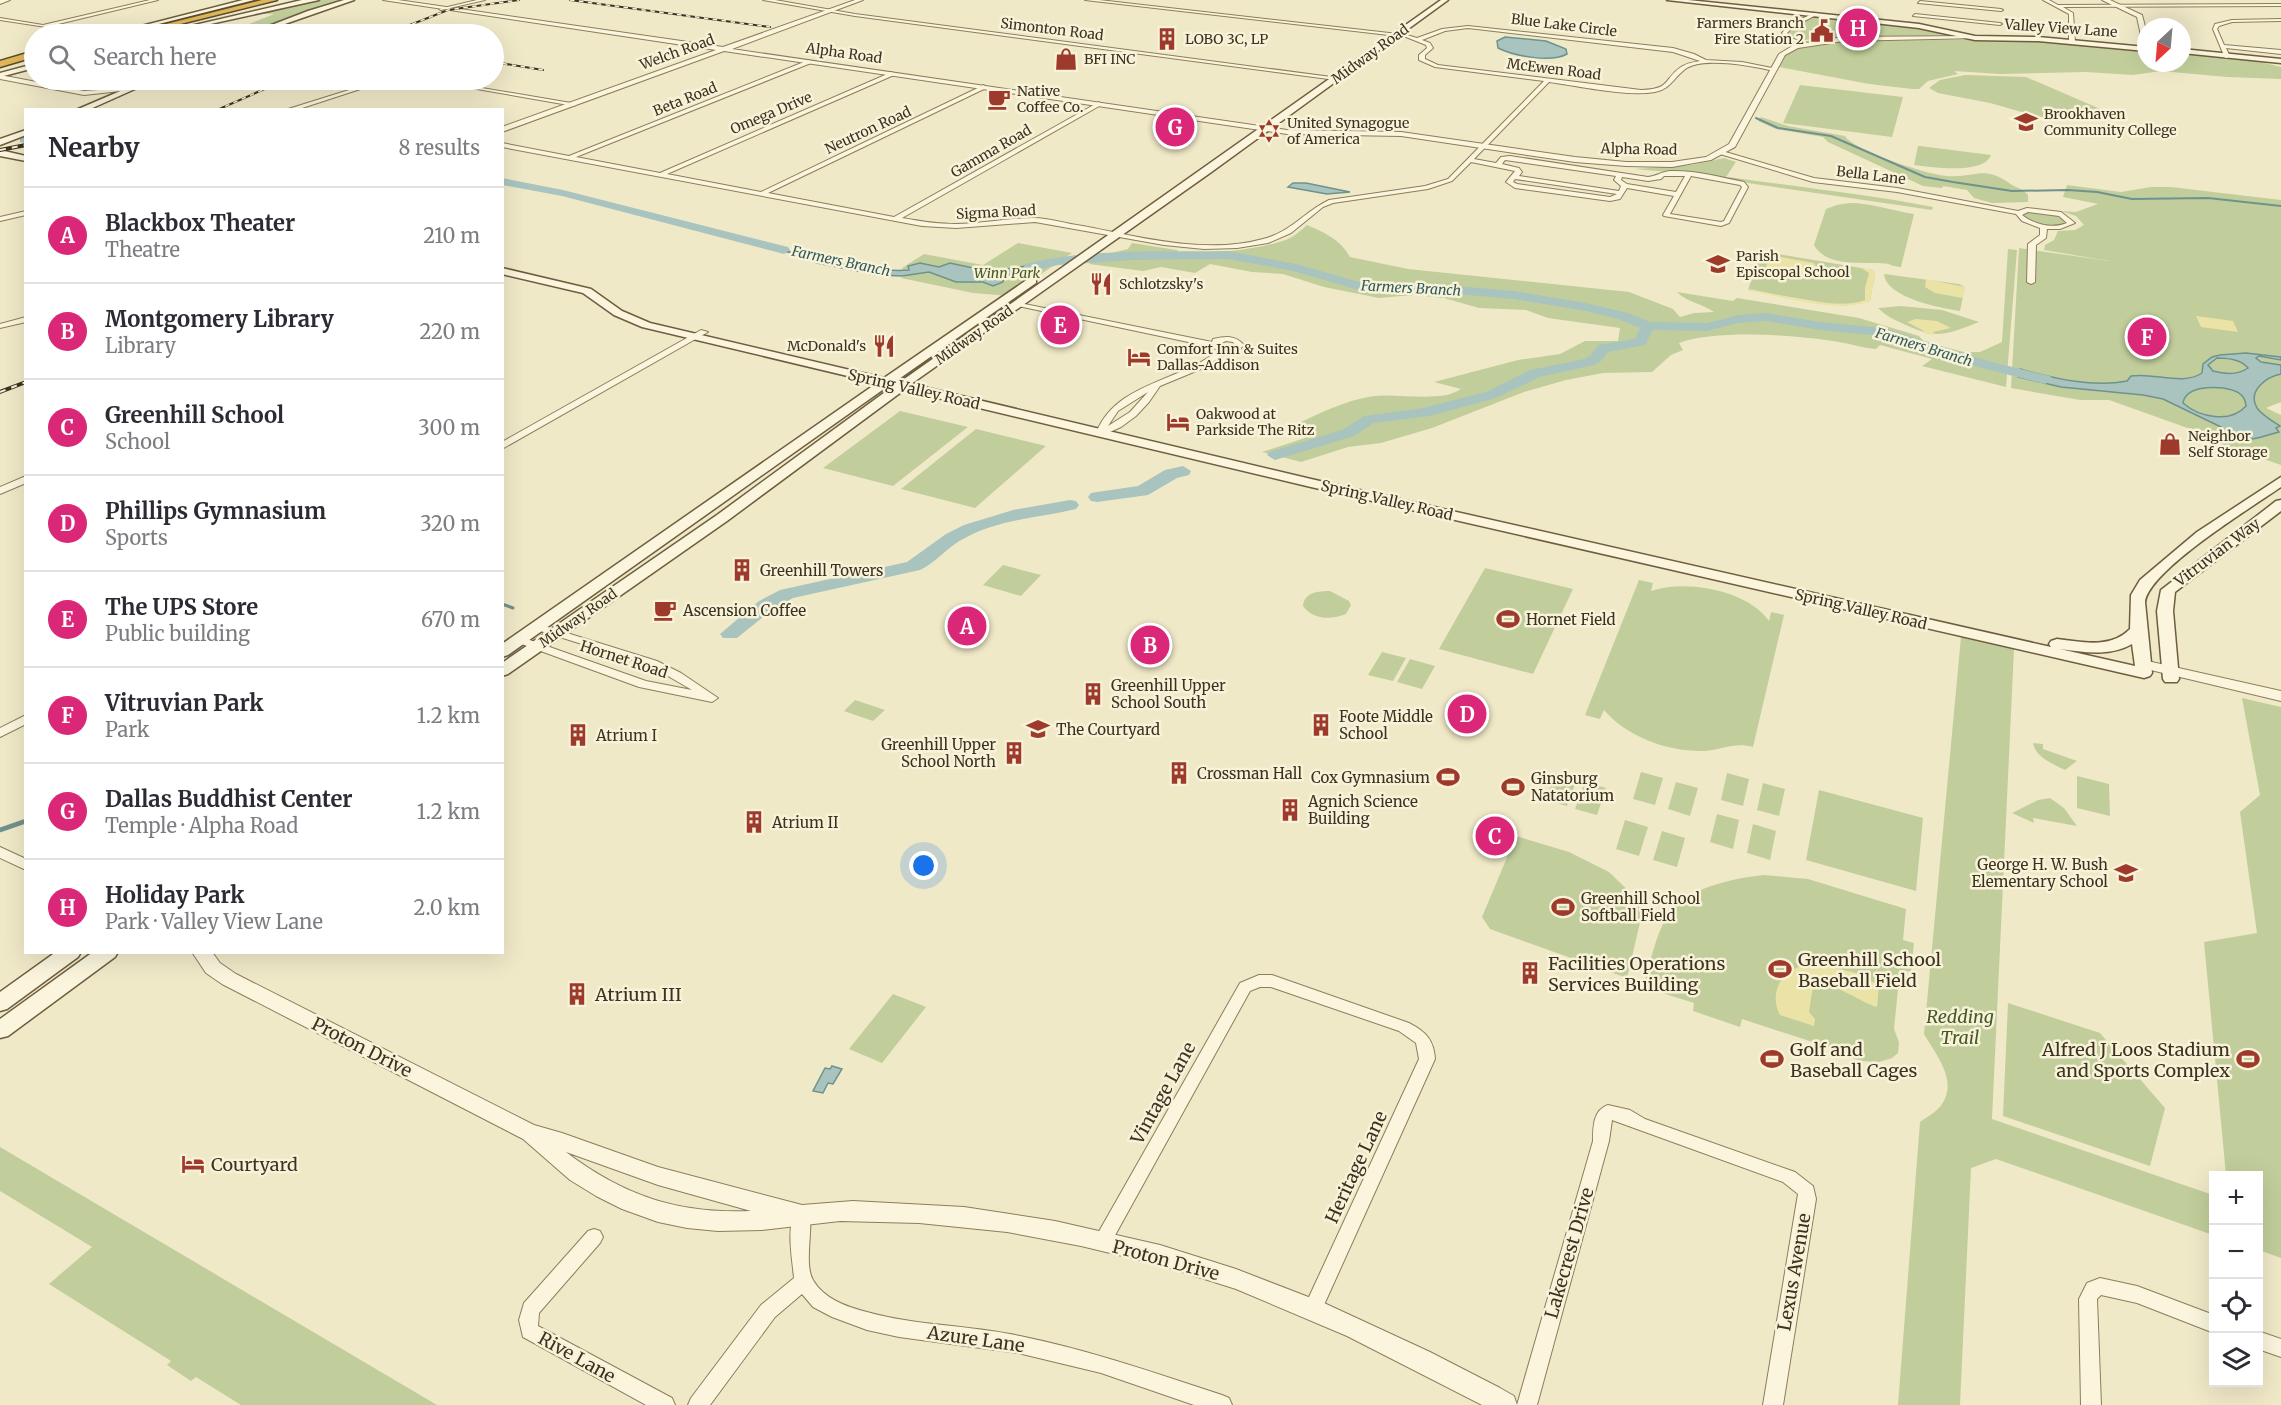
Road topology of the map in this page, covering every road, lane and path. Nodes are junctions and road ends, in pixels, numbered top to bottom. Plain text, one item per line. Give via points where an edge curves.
1 (7, 0) edge
2 (156, 0) edge
3 (251, 0) edge
4 (262, 0) edge
5 (283, 0) edge
6 (291, 0) edge
7 (297, 0) edge
8 (316, 0) edge
9 (358, 0) edge
10 (386, 0) edge
11 (399, 0) edge
12 (483, 0) edge
13 (765, 0) edge
14 (860, 0) edge
15 (1087, 0) edge
16 (1434, 0) edge
17 (1444, 0) edge
18 (1670, 0) edge
19 (1688, 0) edge
20 (2045, 0) edge
21 (2105, 0) edge
22 (346, 1) edge
23 (1920, 1) edge
24 (0, 2) edge
25 (271, 4) edge
26 (410, 4) junction
27 (1709, 4) junction
28 (2281, 5) edge
29 (2059, 6) junction
30 (2119, 6) junction
31 (441, 9) junction
32 (832, 10) junction
33 (2001, 10) dead end
34 (1810, 15) junction
35 (1915, 15) junction
36 (294, 17) junction
37 (1409, 17) junction
38 (302, 18) junction
39 (1419, 18) junction
40 (2140, 18) edge
41 (0, 19) edge
42 (2281, 20) edge
43 (31, 24) edge
44 (52, 24) edge
45 (167, 24) edge
46 (170, 24) edge
47 (176, 24) edge
48 (178, 24) edge
49 (199, 24) edge
50 (200, 24) edge
51 (276, 24) edge
52 (286, 24) edge
53 (1912, 24) junction
54 (2000, 24) dead end
55 (1946, 32) junction
56 (1383, 35) junction
57 (1394, 36) junction
58 (2022, 36) junction
59 (1978, 37) junction
60 (1419, 40) junction
61 (2072, 41) junction
62 (1798, 42) junction
63 (1806, 44) junction
64 (2137, 46) edge
65 (2222, 46) junction
66 (723, 50) junction
67 (2281, 52) edge
68 (2191, 53) edge
69 (2226, 56) junction
70 (24, 58) edge
71 (809, 62) junction
72 (1707, 63) junction
73 (2281, 63) edge
74 (24, 64) edge
75 (1768, 68) junction
76 (0, 69) edge
77 (892, 74) junction
78 (24, 76) edge
79 (1324, 76) junction
80 (1336, 78) junction
81 (1540, 80) junction
82 (1547, 81) junction
83 (984, 87) junction
84 (74, 90) edge
85 (127, 90) junction
86 (353, 90) edge
87 (489, 90) edge
88 (139, 91) joint
89 (1520, 99) junction
90 (1529, 100) junction
91 (574, 104) junction
92 (1099, 104) junction
93 (85, 108) edge
94 (99, 108) edge
95 (294, 108) edge
96 (1508, 111) junction
97 (1517, 112) junction
98 (1500, 119) junction
99 (1509, 120) junction
100 (1256, 127) junction
101 (504, 129) edge
102 (24, 133) edge
103 (24, 137) edge
104 (0, 144) edge
105 (1482, 144) junction
106 (504, 145) edge
107 (0, 153) edge
108 (1722, 153) junction
109 (570, 158) junction
110 (24, 159) edge
111 (1469, 159) junction
112 (1695, 159) junction
113 (0, 160) edge
114 (1659, 162) junction
115 (24, 165) edge
116 (1498, 165) junction
117 (1625, 165) junction
118 (1193, 169) junction
119 (1207, 171) junction
120 (660, 175) junction
121 (1620, 175) junction
122 (1689, 175) junction
123 (1513, 180) junction
124 (1623, 190) junction
125 (763, 194) junction
126 (1677, 194) junction
127 (24, 213) edge
128 (2019, 213) junction
129 (0, 219) edge
130 (895, 219) junction
131 (2044, 226) junction
132 (1104, 232) junction
133 (1116, 235) junction
134 (504, 264) edge
135 (504, 272) edge
136 (2031, 282) dead end
137 (1033, 294) junction
138 (1003, 301) junction
139 (1018, 304) junction
140 (24, 320) edge
141 (0, 326) edge
142 (700, 334) junction
143 (1217, 344) junction
144 (1210, 360) junction
145 (913, 362) junction
146 (870, 370) junction
147 (898, 381) junction
148 (1156, 385) junction
149 (1108, 427) junction
150 (504, 445) edge
151 (24, 480) edge
152 (2281, 481) edge
153 (0, 491) edge
154 (2281, 504) edge
155 (2222, 523) junction
156 (2244, 532) junction
157 (2168, 561) junction
158 (2171, 586) junction
159 (1936, 620) junction
160 (538, 627) junction
161 (2139, 629) junction
162 (556, 633) junction
163 (520, 640) junction
164 (2057, 644) junction
165 (538, 645) junction
166 (504, 651) edge
167 (2143, 669) junction
168 (504, 670) edge
169 (2170, 675) junction
170 (2281, 696) edge
171 (2281, 705) edge
172 (24, 720) edge
173 (0, 733) edge
174 (0, 852) edge
175 (24, 865) edge
176 (68, 954) edge
177 (105, 954) edge
178 (202, 954) edge
179 (1272, 981) joint
180 (0, 1003) edge
181 (0, 1030) edge
182 (1618, 1113) joint
183 (530, 1133) junction
184 (802, 1215) junction
185 (594, 1237) dead end
186 (1102, 1242) junction
187 (802, 1282) junction
188 (1312, 1310) junction
189 (2209, 1322) edge
190 (2263, 1341) edge
191 (2281, 1348) edge
192 (665, 1405) edge
193 (698, 1405) edge
194 (1222, 1405) edge
195 (1504, 1405) edge
196 (1527, 1405) edge
197 (1773, 1405) edge
198 (2091, 1405) edge

1 - 24 street
2 - 44 street
3 - 45 main road
4 - 46 highway
5 - 47 highway
6 - 50 highway
7 - 25 main road
8 - 25 main road
9 - 38 main road
10 - 26 street, Alpha Road
11 - 26 street, Alpha Road
12 - 31 street
13 - 32 street, Simonton Road
14 - 32 street, Welch Road
15 - 56 street
16 - 17 main road
16 - 37 main road, Midway Road
17 - 39 main road, Midway Road
18 - 27 main road, Valley View Lane
19 - 27 main road, Valley View Lane
20 - 29 street
21 - 30 street
22 - 36 main road
23 - 33 street
23 - 35 street
25 - 48 highway
25 - 49 main road
26 - 31 street, Alpha Road
27 - 34 main road, Valley View Lane
28 - 30 street
29 - 30 street
29 - 61 street via 2071,13
30 - 40 street
31 - 66 street, Alpha Road
32 - 66 street, Welch Road
32 - 79 street, Simonton Road
34 - 53 main road, Valley View Lane
34 - 62 street via 1784,33 1785,38
35 - 53 street
35 - 54 street
36 - 38 main road
36 - 51 main road
37 - 39 main road
37 - 56 main road, Midway Road
38 - 52 main road
39 - 57 main road, Midway Road
41 - 43 street
42 - 65 street via 2217,25
53 - 55 main road, Valley View Lane
55 - 58 main road
55 - 59 main road, Valley View Lane
55 - 59 main road, Valley View Lane
55 - 62 street, Alpha Road
56 - 57 street
56 - 79 main road, Midway Road
57 - 60 street
57 - 80 main road, Midway Road
58 - 59 main road, Valley View Lane
58 - 61 main road, Valley View Lane
59 - 61 main road, Valley View Lane
59 - 63 street, Alpha Road
60 - 72 street, Blue Lake Circle via 1447,29 1480,28 1679,51
60 - 81 street, McEwen Road via 1430,47 1421,57 1431,65
61 - 64 main road, Valley View Lane
62 - 63 street
62 - 75 street, Alpha Road via 1774,53
63 - 75 street, Alpha Road via 1785,52
65 - 67 street
65 - 69 street
66 - 71 street, Alpha Road
66 - 91 street, Welch Road
68 - 69 main road
69 - 73 main road
69 - 73 main road
70 - 76 highway
71 - 77 street, Alpha Road
71 - 109 street, Beta Road
72 - 75 street, McEwen Road
72 - 82 street, McEwen Road via 1685,66 1666,87 1648,91
74 - 76 highway
75 - 108 street, Alpha Road via 1732,144
75 - 112 street, Alpha Road via 1716,149
76 - 78 street
77 - 83 street, Alpha Road
77 - 120 street, Omega Drive
79 - 80 street, Simonton Road
79 - 100 main road, Midway Road
80 - 100 main road, Midway Road
81 - 82 street, McEwen Road
81 - 89 street
82 - 90 street
83 - 92 street, Alpha Road
83 - 125 street, Neutron Road
84 - 85 street
85 - 88 main road
85 - 93 main road
86 - 95 street
87 - 91 street
88 - 94 main road
89 - 90 street
89 - 96 street
90 - 97 street
91 - 101 street, Welch Road
92 - 100 street, Alpha Road
92 - 130 street, Gamma Road
96 - 97 street
96 - 98 street
97 - 99 street
98 - 99 street
98 - 105 street
99 - 105 street
100 - 105 street, Alpha Road via 1307,134 1402,133
100 - 118 main road, Midway Road
100 - 119 main road, Midway Road
102 - 104 main road
103 - 104 main road
105 - 111 street, Sigma Road
105 - 114 street, Alpha Road via 1609,160
105 - 117 street, Alpha Road
106 - 109 street, Sigma Road
107 - 110 main road
108 - 112 street, Alpha Road
108 - 128 street, Bella Lane via 1813,180 1898,190
109 - 120 street, Sigma Road
111 - 116 street
111 - 133 street, Sigma Road via 1445,182 1331,201 1289,232 1256,242 1204,247
112 - 114 street, Alpha Road
112 - 117 street, Alpha Road via 1661,165
113 - 115 main road
114 - 117 street
116 - 121 street via 1503,158 1510,158
116 - 123 street via 1517,169
117 - 121 street
118 - 119 main road
118 - 132 main road, Midway Road
119 - 133 main road, Midway Road
120 - 125 street, Sigma Road
121 - 122 street via 1655,179 1666,173
121 - 124 street via 1617,180
122 - 126 street
122 - 126 street via 1742,183 1745,187 1727,222 1721,224 1666,215
123 - 124 street
123 - 124 street via 1610,200 1618,198
124 - 126 street
125 - 130 street, Sigma Road
127 - 129 street
128 - 131 street via 2021,218
128 - 131 street via 2053,212 2068,217 2072,223
130 - 132 street, Sigma Road via 947,226 1035,220
131 - 136 street via 2043,236 2032,244
132 - 133 street, Sigma Road
132 - 138 main road, Midway Road
133 - 137 main road, Midway Road
134 - 142 main road, Spring Valley Road via 592,286 635,312
135 - 142 main road, Spring Valley Road via 587,291 624,317 646,325
137 - 139 main road, Midway Road
137 - 143 street via 1046,304
138 - 139 main road
138 - 145 main road, Midway Road
139 - 143 street
139 - 147 main road, Midway Road
140 - 141 street
142 - 146 main road, Spring Valley Road
142 - 147 main road, Spring Valley Road
142 - 150 street
143 - 144 street
143 - 144 street via 1231,339 1240,343
144 - 148 street
145 - 146 main road
145 - 147 main road, Midway Road
146 - 147 main road, Spring Valley Road
147 - 149 main road, Spring Valley Road
147 - 160 main road, Midway Road
147 - 162 main road, Midway Road via 722,518
148 - 149 street via 1151,396
148 - 149 street via 1137,392
149 - 159 main road, Spring Valley Road
151 - 153 street
152 - 155 main road, Vitruvian Way
154 - 156 main road, Vitruvian Way
155 - 156 main road
155 - 157 main road, Vitruvian Way
156 - 158 main road, Vitruvian Way
157 - 158 main road via 2178,568 2170,578
157 - 161 main road, Vitruvian Way via 2146,580 2138,596
158 - 169 main road, Vitruvian Way via 2165,600
159 - 164 main road, Spring Valley Road
159 - 167 main road, Spring Valley Road
160 - 162 street, Hornet Road
160 - 163 main road, Midway Road
161 - 164 main road via 2127,643 2117,646
161 - 167 main road, Vitruvian Way
162 - 165 main road, Midway Road
162 - 165 street, Hornet Road via 653,663 712,698 643,684
163 - 165 street, Hornet Road
163 - 166 main road, Midway Road
164 - 167 main road, Spring Valley Road
165 - 168 main road, Midway Road
167 - 169 street, Spring Valley Road
169 - 170 street, Spring Valley Road
169 - 171 street, Spring Valley Road
172 - 173 street
174 - 175 street
176 - 180 main road
177 - 181 main road
178 - 183 street, Proton Drive via 229,979
179 - 186 street, Vintage Lane via 1245,987
179 - 188 street, Heritage Lane via 1404,1027 1423,1039 1427,1048 1427,1059
182 - 196 street, Lakecrest Drive via 1608,1112 1602,1120 1601,1141
182 - 197 street, Lexus Avenue via 1762,1167 1795,1181 1807,1191
183 - 184 street, Proton Drive via 549,1136 692,1186
183 - 184 street, Proton Drive via 597,1188 664,1215 728,1222
184 - 186 street, Proton Drive via 851,1211 943,1216 1027,1226
184 - 187 street
185 - 192 street, Rive Lane via 531,1309 530,1331
186 - 188 street, Proton Drive via 1235,1279
187 - 193 street via 768,1311
187 - 194 street, Azure Lane via 819,1301 867,1321 1018,1344 1101,1364
188 - 195 street, Proton Drive via 1444,1371
189 - 198 street via 2124,1291 2101,1286 2091,1290
190 - 191 street

